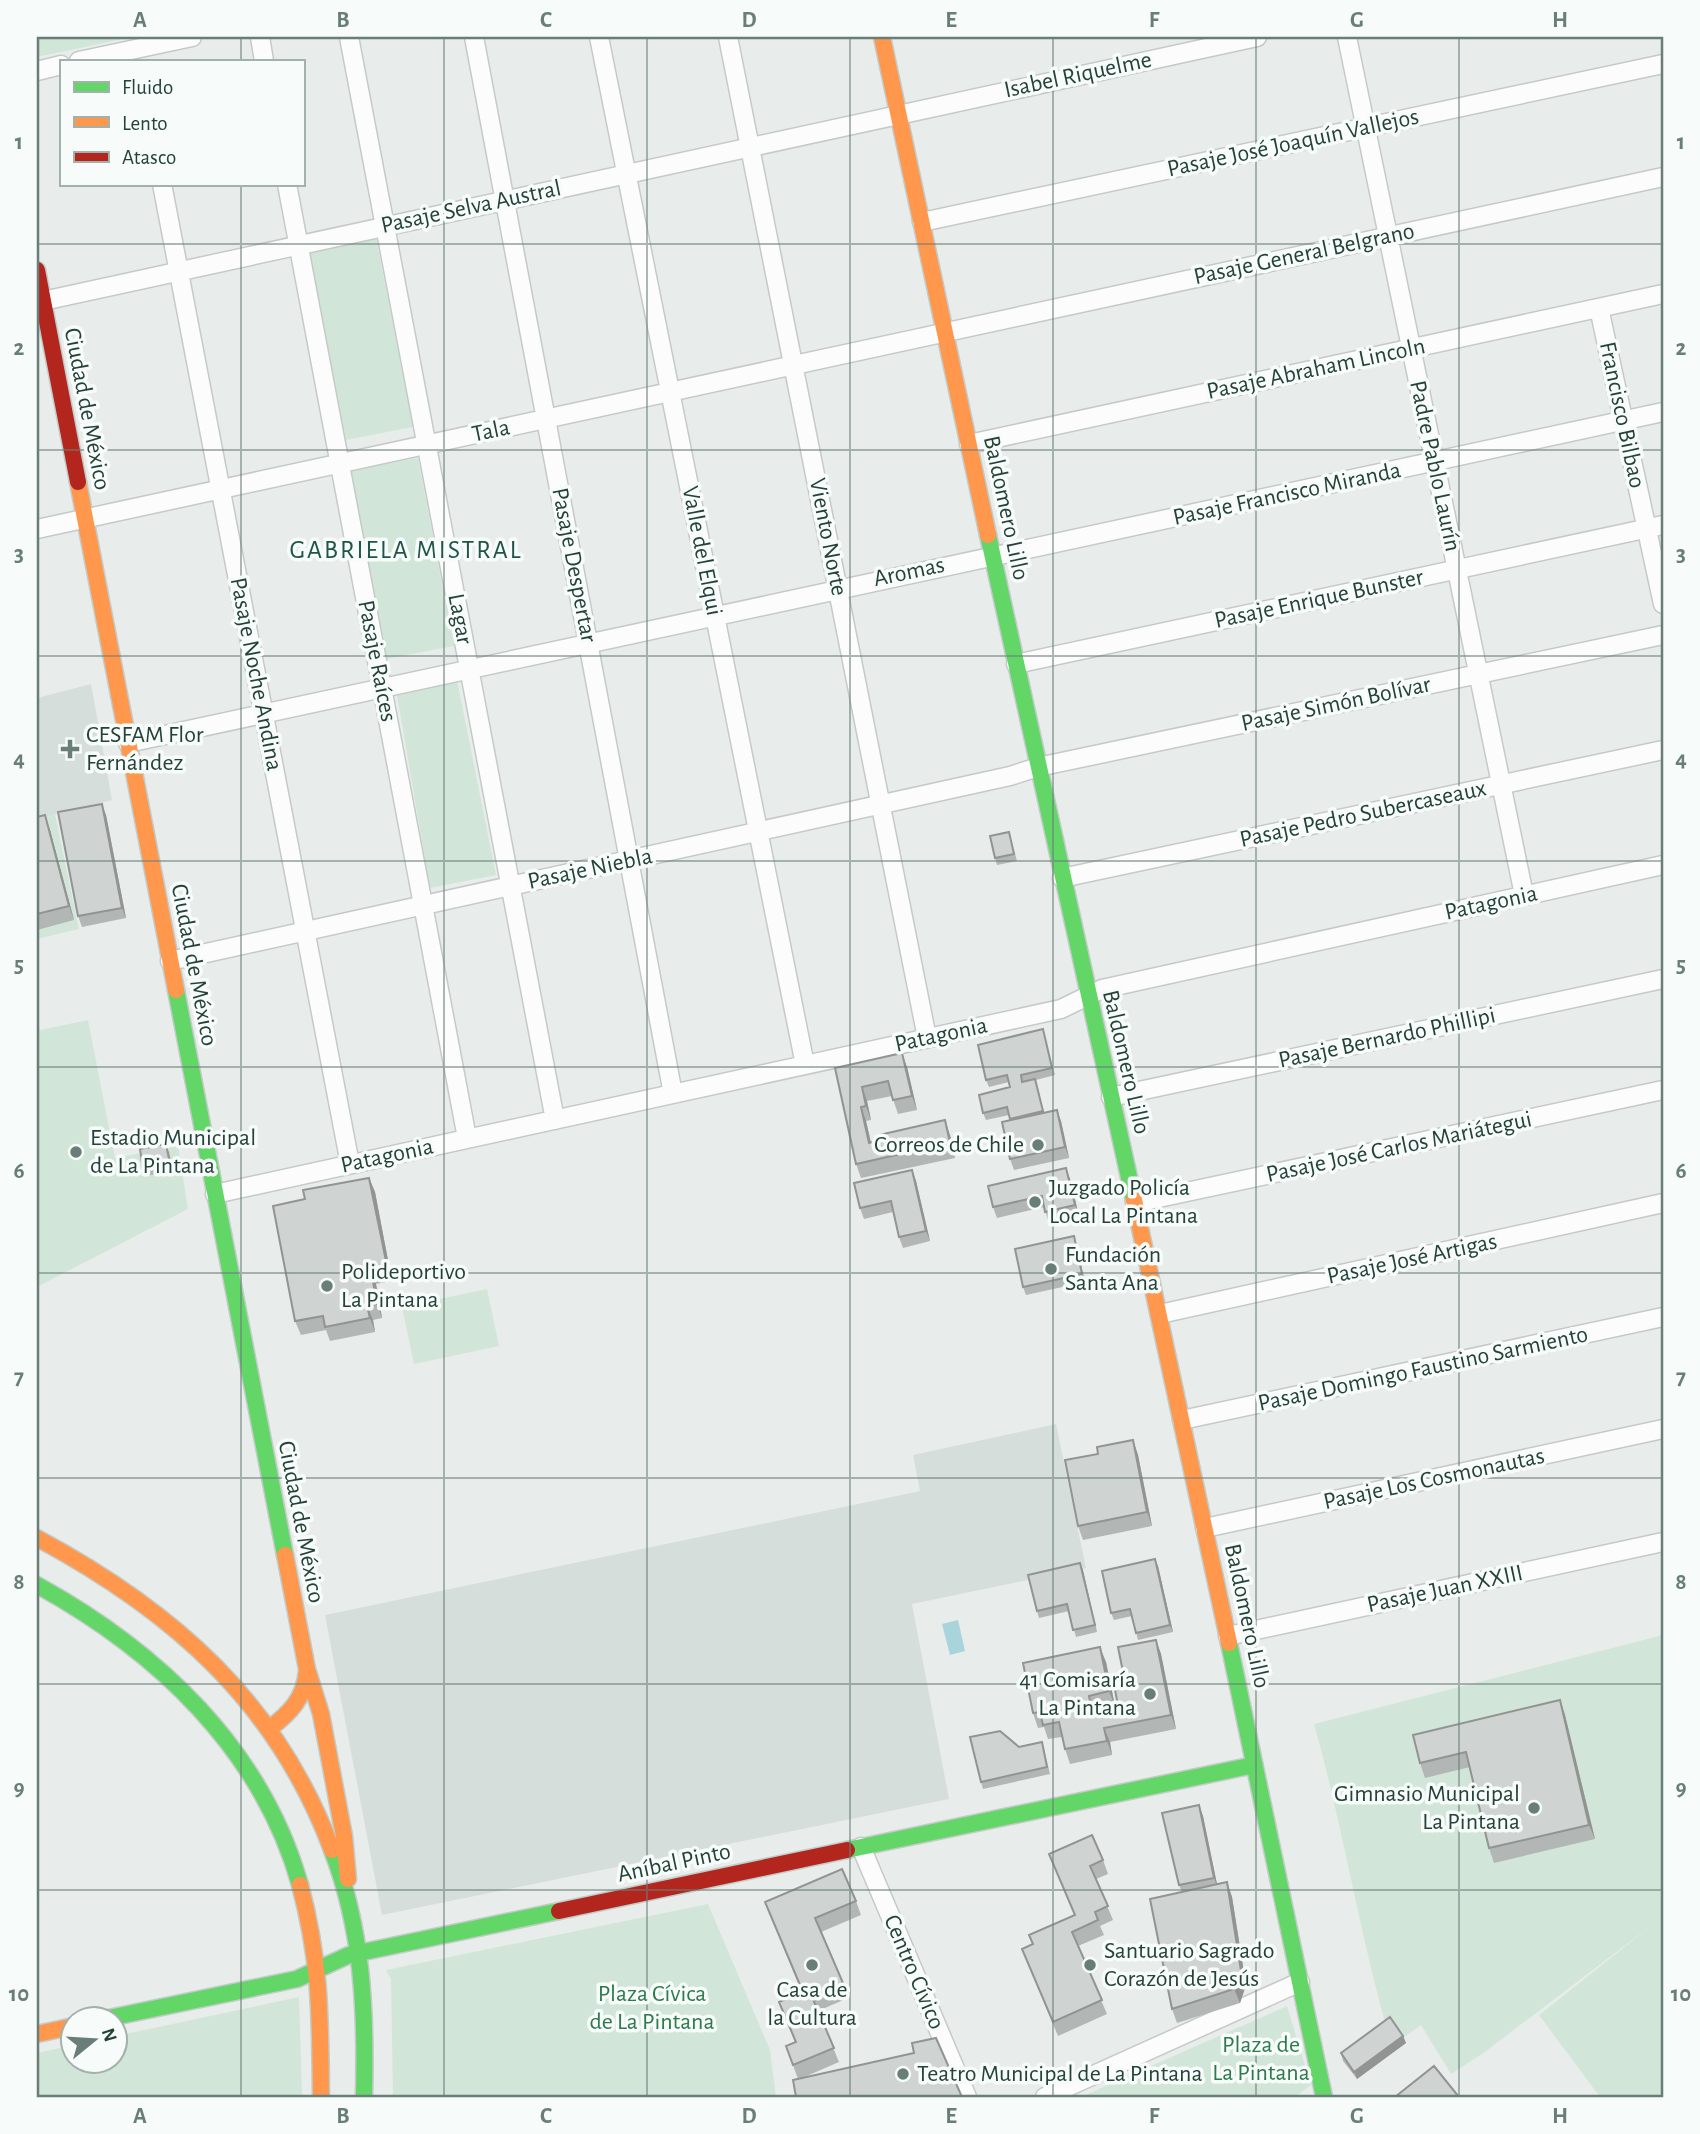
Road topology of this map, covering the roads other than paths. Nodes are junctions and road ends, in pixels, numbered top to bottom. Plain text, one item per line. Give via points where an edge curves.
1 (192, 37) edge
2 (260, 37) edge
3 (349, 37) edge
4 (474, 37) edge
5 (599, 37) edge
6 (728, 37) edge
7 (883, 37) edge
8 (1257, 37) edge
9 (1347, 37) edge
10 (138, 55) edge
11 (89, 60) edge
12 (264, 60) edge
13 (1663, 64) edge
14 (60, 65) edge
15 (37, 71) edge
16 (899, 114) junction
17 (1365, 127) junction
18 (750, 146) junction
19 (627, 173) junction
20 (1663, 177) edge
21 (162, 186) edge
22 (288, 186) edge
23 (505, 200) junction
24 (922, 222) junction
25 (385, 226) junction
26 (1387, 235) junction
27 (299, 245) junction
28 (37, 270) edge
29 (179, 271) junction
30 (1663, 294) edge
31 (43, 301) junction
32 (1599, 308) junction
33 (946, 333) junction
34 (1411, 348) junction
35 (794, 366) junction
36 (670, 392) junction
37 (1663, 412) edge
38 (546, 419) junction
39 (1623, 421) junction
40 (970, 444) junction
41 (426, 445) junction
42 (340, 463) junction
43 (1434, 463) junction
44 (221, 489) junction
45 (85, 520) junction
46 (1655, 527) edge
47 (37, 529) edge
48 (993, 557) junction
49 (1456, 569) junction
50 (838, 588) junction
51 (1663, 604) edge
52 (715, 615) junction
53 (1663, 635) edge
54 (588, 643) junction
55 (1016, 663) junction
56 (469, 669) junction
57 (1478, 675) junction
58 (382, 688) junction
59 (264, 714) junction
60 (128, 743) junction
61 (1663, 750) edge
62 (1038, 767) junction
63 (1010, 776) joint
64 (1500, 785) junction
65 (880, 805) junction
66 (759, 832) junction
67 (629, 860) junction
68 (1663, 865) edge
69 (1062, 878) junction
70 (510, 886) junction
71 (1524, 895) junction
72 (424, 905) junction
73 (305, 931) junction
74 (170, 961) junction
75 (1663, 979) edge
76 (1087, 996) junction
77 (927, 1038) junction
78 (806, 1065) junction
79 (1663, 1090) edge
80 (673, 1094) junction
81 (1111, 1097) junction
82 (555, 1119) junction
83 (467, 1139) junction
84 (350, 1164) junction
85 (215, 1194) junction
86 (1135, 1203) junction
87 (1663, 1203) edge
88 (1160, 1314) junction
89 (1663, 1317) edge
90 (1182, 1420) junction
91 (1663, 1429) edge
92 (1205, 1528) junction
93 (37, 1538) edge
94 (1663, 1542) edge
95 (37, 1585) edge
96 (1228, 1636) junction
97 (307, 1669) junction
98 (269, 1729) junction
99 (1254, 1765) junction
100 (244, 1766) junction
101 (861, 1847) junction
102 (348, 1894) junction
103 (361, 1952) junction
104 (318, 1967) junction
105 (1300, 1982) junction
106 (130, 2014) edge
107 (60, 2029) edge
108 (37, 2034) edge
109 (321, 2097) edge
110 (364, 2097) edge
111 (967, 2097) edge
112 (1045, 2097) edge
113 (1324, 2097) edge

1 - 10 street
2 - 12 street
3 - 25 street, Lagar
4 - 23 street, Pasaje Despertar
5 - 19 street, Valle del Elqui
6 - 18 street, Viento Norte
7 - 16 street, Baldomero Lillo
8 - 16 street, Isabel Riquelme
9 - 17 street, Padre Pablo Laurín
10 - 11 street
13 - 17 street, Pasaje José Joaquín Vallejos
14 - 15 street
16 - 18 street, Pasaje Selva Austral
16 - 24 street, Baldomero Lillo
17 - 24 street, Pasaje José Joaquín Vallejos
17 - 26 street, Padre Pablo Laurín
18 - 19 street, Pasaje Selva Austral
18 - 35 street, Viento Norte
19 - 23 street, Pasaje Selva Austral
19 - 36 street, Valle del Elqui
20 - 26 street, Pasaje General Belgrano
21 - 29 street, Pasaje Noche Andina
22 - 27 street, Pasaje Raíces
23 - 25 street, Pasaje Selva Austral
23 - 38 street, Pasaje Despertar
24 - 33 street, Baldomero Lillo
25 - 27 street, Pasaje Selva Austral
25 - 41 street, Lagar
26 - 33 street, Pasaje General Belgrano
26 - 34 street, Padre Pablo Laurín
27 - 29 street, Pasaje Selva Austral
27 - 42 street, Pasaje Raíces
28 - 31 street, Ciudad de México
29 - 31 street, Pasaje Selva Austral
29 - 44 street, Pasaje Noche Andina
30 - 32 street, Pasaje Abraham Lincoln
31 - 45 street, Ciudad de México
32 - 34 street, Pasaje Abraham Lincoln
32 - 39 street, Francisco Bilbao
33 - 35 street, Tala
33 - 40 street, Baldomero Lillo
34 - 40 street, Pasaje Abraham Lincoln
34 - 43 street, Padre Pablo Laurín
35 - 36 street, Tala
35 - 50 street, Viento Norte
36 - 38 street, Tala
36 - 52 street, Valle del Elqui
37 - 39 street, Pasaje Francisco Miranda
38 - 41 street, Tala
38 - 54 street, Pasaje Despertar
39 - 43 street, Pasaje Francisco Miranda
39 - 46 street, Francisco Bilbao
40 - 48 street, Baldomero Lillo
41 - 42 street, Tala
41 - 56 street, Lagar
42 - 44 street, Tala
42 - 58 street, Pasaje Raíces
43 - 48 street, Pasaje Francisco Miranda
43 - 49 street, Padre Pablo Laurín
44 - 45 street, Tala
44 - 59 street, Pasaje Noche Andina
45 - 47 street, Tala
45 - 60 street, Ciudad de México
46 - 49 street, Pasaje Enrique Bunster
46 - 51 street, Francisco Bilbao
48 - 50 street, Aromas
48 - 55 street, Baldomero Lillo
49 - 55 street, Pasaje Enrique Bunster
49 - 57 street, Padre Pablo Laurín
50 - 52 street, Aromas
50 - 65 street, Viento Norte
52 - 54 street, Aromas
52 - 66 street, Valle del Elqui
53 - 57 street, Pasaje Simón Bolívar
54 - 56 street, Aromas
54 - 67 street, Pasaje Despertar
55 - 62 street, Baldomero Lillo
56 - 58 street, Aromas
56 - 70 street, Lagar
57 - 62 street, Pasaje Simón Bolívar
57 - 64 street, Padre Pablo Laurín
58 - 59 street, Aromas
58 - 72 street, Pasaje Raíces
59 - 60 street, Aromas
59 - 73 street, Pasaje Noche Andina
60 - 74 street, Ciudad de México
61 - 64 street, Pasaje Pedro Subercaseaux
62 - 63 street, Pasaje Simón Bolívar
62 - 69 street, Baldomero Lillo
63 - 65 street, Pasaje Niebla
64 - 69 street, Pasaje Pedro Subercaseaux
64 - 71 street, Padre Pablo Laurín
65 - 66 street, Pasaje Niebla
65 - 77 street, Viento Norte
66 - 67 street, Pasaje Niebla
66 - 78 street, Valle del Elqui
67 - 70 street, Pasaje Niebla
67 - 80 street, Pasaje Despertar
68 - 71 street, Patagonia
69 - 76 street, Baldomero Lillo
70 - 72 street, Pasaje Niebla
70 - 82 street, Lagar
71 - 76 street, Patagonia
72 - 73 street, Pasaje Niebla
72 - 83 street, Pasaje Raíces
73 - 74 street, Pasaje Niebla
73 - 84 street, Pasaje Noche Andina
74 - 85 street, Ciudad de México
75 - 81 street, Pasaje Bernardo Phillipi
76 - 77 street, Patagonia via 1061,1009
76 - 81 street, Baldomero Lillo
77 - 78 street, Patagonia
78 - 80 street, Patagonia
79 - 86 street, Pasaje José Carlos Mariátegui
80 - 82 street, Patagonia
81 - 86 street, Baldomero Lillo
82 - 83 street, Patagonia
83 - 84 street, Patagonia
84 - 85 street, Patagonia
85 - 97 street, Ciudad de México
86 - 88 street, Baldomero Lillo
87 - 88 street, Pasaje José Artigas
88 - 90 street, Baldomero Lillo
89 - 90 street, Pasaje Domingo Faustino Sarmiento
90 - 92 street, Baldomero Lillo
91 - 92 street, Pasaje Los Cosmonautas
92 - 96 street, Baldomero Lillo
93 - 98 street via 104,1573 168,1619 222,1670
94 - 96 street, Pasaje Juan XXIII
95 - 100 street via 106,1624 158,1664 203,1710
96 - 99 street, Baldomero Lillo
97 - 98 street, Ciudad de México via 302,1697 288,1716
97 - 102 street, Ciudad de México via 344,1836
98 - 100 street, Ciudad de México via 253,1746
98 - 102 street via 314,1806
99 - 101 street, Aníbal Pinto
99 - 105 street, Baldomero Lillo
100 - 104 street via 273,1816 296,1872
101 - 103 street, Aníbal Pinto
101 - 111 street, Centro Cívico
102 - 103 street
103 - 104 street, Aníbal Pinto
103 - 110 street via 366,2014
104 - 106 street, Aníbal Pinto via 284,1982
104 - 109 street
105 - 112 street
105 - 113 street, Baldomero Lillo
107 - 108 street

